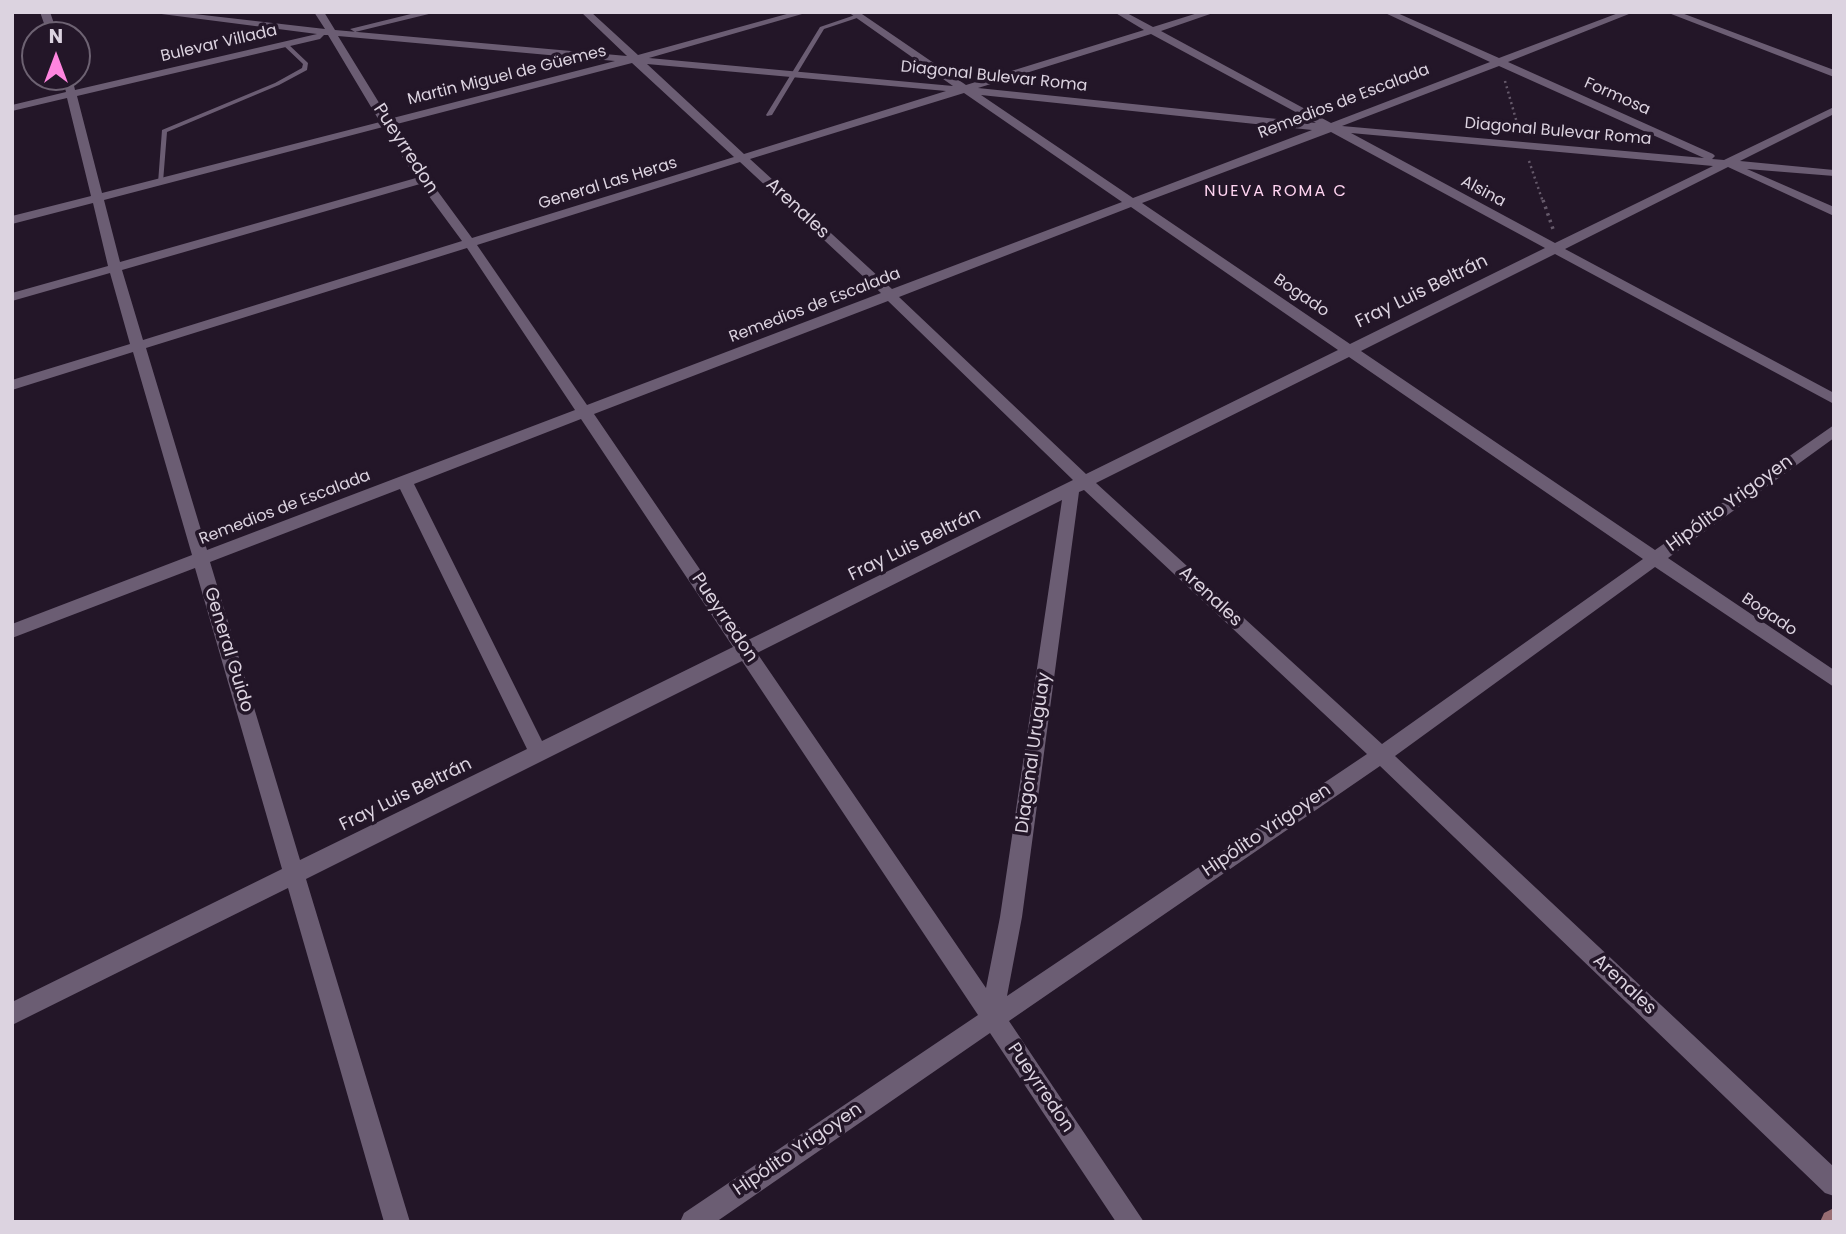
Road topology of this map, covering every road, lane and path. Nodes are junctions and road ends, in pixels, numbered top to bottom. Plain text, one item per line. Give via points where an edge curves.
1 (150, 12) edge
2 (319, 12) edge
3 (433, 12) edge
4 (585, 12) edge
5 (805, 12) edge
6 (1118, 12) edge
7 (1212, 12) edge
8 (1387, 12) edge
9 (1630, 12) edge
10 (1670, 12) edge
11 (855, 14) edge
12 (1152, 31) junction
13 (334, 33) junction
14 (285, 44) junction
15 (636, 59) junction
16 (1500, 62) junction
17 (793, 74) junction
18 (1834, 74) edge
19 (91, 82) edge
20 (965, 90) junction
21 (57, 91) edge
22 (71, 91) edge
23 (12, 108) edge
24 (1834, 110) edge
25 (769, 115) dead end
26 (386, 123) junction
27 (1328, 128) junction
28 (744, 159) junction
29 (1724, 162) junction
30 (1834, 173) edge
31 (424, 180) junction
32 (160, 182) junction
33 (97, 198) junction
34 (1132, 202) junction
35 (1834, 212) edge
36 (12, 220) edge
37 (470, 243) junction
38 (1555, 248) junction
39 (115, 268) junction
40 (890, 295) junction
41 (12, 297) edge
42 (138, 346) junction
43 (1350, 350) junction
44 (12, 385) edge
45 (1834, 399) edge
46 (585, 413) junction
47 (1834, 430) edge
48 (404, 480) junction
49 (1078, 485) junction
50 (1654, 559) junction
51 (200, 560) junction
52 (12, 631) edge
53 (745, 650) junction
54 (1834, 680) edge
55 (538, 752) junction
56 (1381, 755) junction
57 (295, 872) junction
58 (12, 1014) edge
59 (992, 1017) junction
60 (1834, 1184) edge
61 (397, 1222) edge
62 (693, 1222) edge
63 (1131, 1222) edge

1 - 13 street, Diagonal Bulevar Roma
2 - 13 street, Pueyrredon
3 - 13 street, Bulevar Villada
4 - 15 street, Arenales
5 - 15 street, Martin Miguel de Güemes
6 - 12 street, Alsina
7 - 12 street, General Las Heras
8 - 16 street, Formosa
9 - 16 street, Remedios de Escalada
10 - 18 street
11 - 17 lane via 822,28
11 - 20 street, Bogado
12 - 20 street, General Las Heras
12 - 27 street, Alsina
13 - 14 street, Bulevar Villada
13 - 15 street, Diagonal Bulevar Roma
13 - 26 street, Pueyrredon
14 - 19 street, Bulevar Villada
14 - 32 lane via 306,64 305,69 164,131
15 - 17 street, Diagonal Bulevar Roma
15 - 26 street, Martin Miguel de Güemes
15 - 28 street, Arenales
16 - 27 street, Remedios de Escalada
16 - 29 street, Formosa
17 - 20 street, Diagonal Bulevar Roma
17 - 25 lane
20 - 27 street, Diagonal Bulevar Roma
20 - 28 street, General Las Heras
20 - 34 street, Bogado
21 - 23 street, Bulevar Villada
22 - 33 street, General Guido
24 - 29 street, Fray Luis Beltrán
26 - 31 street, Pueyrredon
26 - 32 street, Martin Miguel de Güemes
27 - 29 street, Diagonal Bulevar Roma
27 - 34 street, Remedios de Escalada
27 - 38 street, Alsina
28 - 37 street, General Las Heras
28 - 40 street, Arenales
29 - 30 street, Diagonal Bulevar Roma
29 - 35 street, Formosa
29 - 38 street, Fray Luis Beltrán
31 - 37 street, Pueyrredon
31 - 39 street
32 - 33 street, Martin Miguel de Güemes
33 - 36 street, Martin Miguel de Güemes
33 - 39 street, General Guido
34 - 40 street, Remedios de Escalada
34 - 43 street, Bogado
37 - 42 street, General Las Heras
37 - 46 street, Pueyrredon
38 - 43 street, Fray Luis Beltrán
38 - 45 street, Alsina
39 - 41 street
39 - 42 street, General Guido
40 - 46 street, Remedios de Escalada
40 - 49 street, Arenales
42 - 44 street, General Las Heras
42 - 51 street, General Guido
43 - 49 street, Fray Luis Beltrán
43 - 50 street, Bogado
46 - 48 street, Remedios de Escalada
46 - 53 street, Pueyrredon
47 - 50 street, Hipólito Yrigoyen
48 - 51 street, Remedios de Escalada
48 - 55 street
49 - 53 street, Fray Luis Beltrán
49 - 56 street, Arenales
49 - 59 street, Diagonal Uruguay
50 - 54 street, Bogado
50 - 56 street, Hipólito Yrigoyen
51 - 52 street, Remedios de Escalada
51 - 57 street, General Guido
53 - 55 street, Fray Luis Beltrán
53 - 59 street, Pueyrredon
55 - 57 street, Fray Luis Beltrán
56 - 59 street, Hipólito Yrigoyen
56 - 60 street, Arenales
57 - 58 street, Fray Luis Beltrán
57 - 61 street, General Guido
59 - 62 street, Hipólito Yrigoyen
59 - 63 street, Pueyrredon

